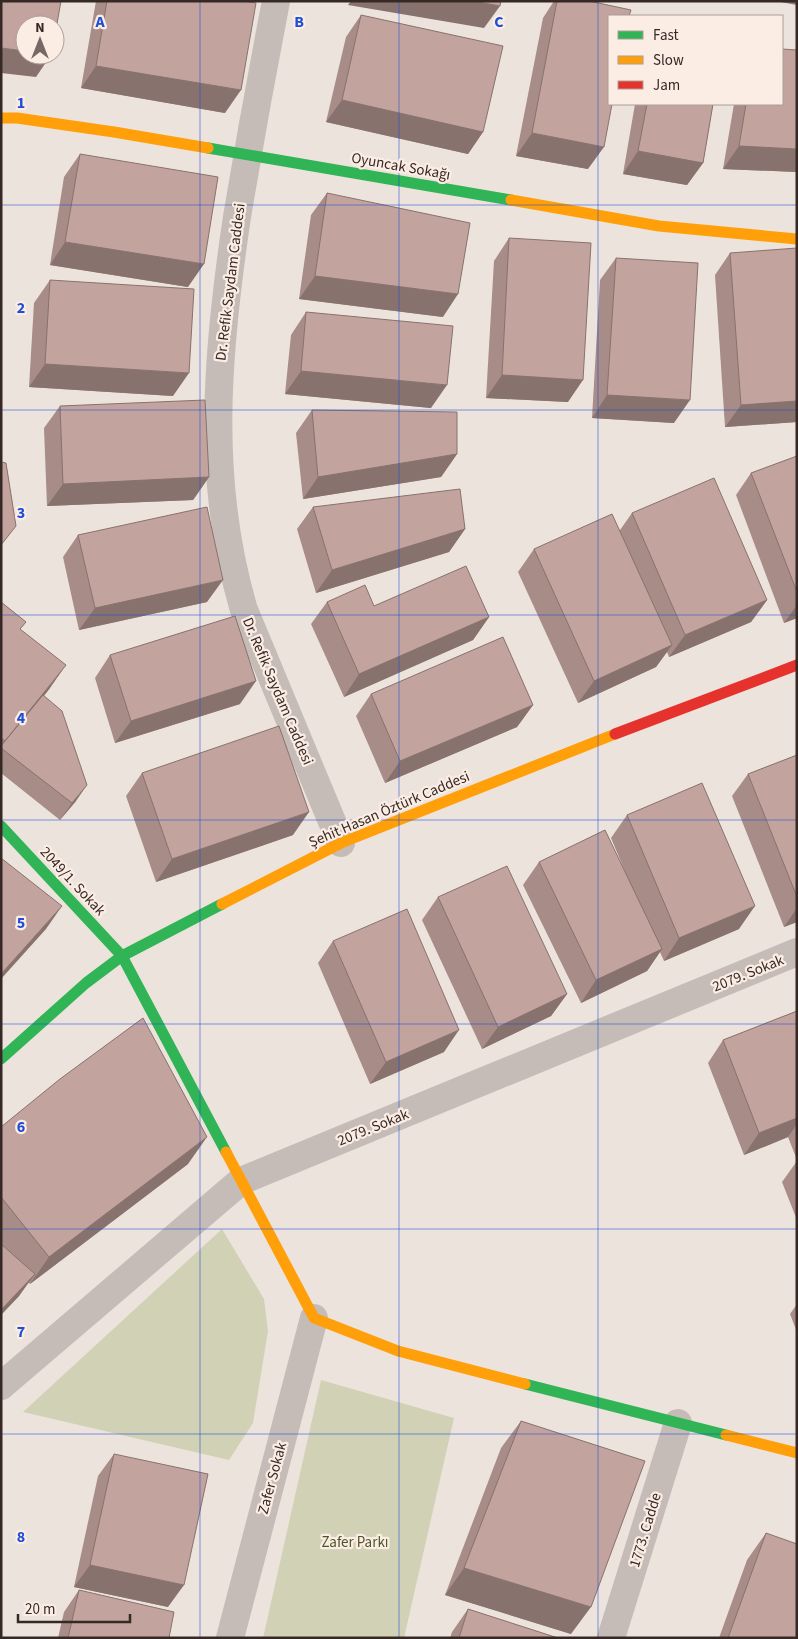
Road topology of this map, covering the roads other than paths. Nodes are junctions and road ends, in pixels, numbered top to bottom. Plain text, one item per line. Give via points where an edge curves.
1 (276, 1) edge
2 (1, 118) edge
3 (247, 154) junction
4 (797, 239) edge
5 (797, 665) edge
6 (1, 826) edge
7 (341, 843) junction
8 (797, 952) edge
9 (122, 956) junction
10 (1, 1059) edge
11 (241, 1181) junction
12 (314, 1318) junction
13 (1, 1386) edge
14 (678, 1423) junction
15 (797, 1453) edge
16 (230, 1638) edge
17 (611, 1638) edge

1 - 3 street, Dr. Refik Saydam Caddesi
2 - 3 street, Oyuncak Sokağı via 114,132
3 - 4 street, Oyuncak Sokağı via 659,226
3 - 7 street, Dr. Refik Saydam Caddesi via 219,362 219,474 225,529 244,610
5 - 7 street, Şehit Hasan Öztürk Caddesi via 540,762
6 - 9 street, 2049/1. Sokak
7 - 9 street, Şehit Hasan Öztürk Caddesi
8 - 11 street, 2079. Sokak
9 - 10 street, Şehit Hasan Öztürk Caddesi via 86,983
9 - 11 street, 2049/1. Sokak
11 - 12 street, 2049/1. Sokak
11 - 13 street, 2079. Sokak
12 - 14 street via 398,1351
12 - 16 street, Zafer Sokak
14 - 15 street
14 - 17 street, 1773. Cadde

